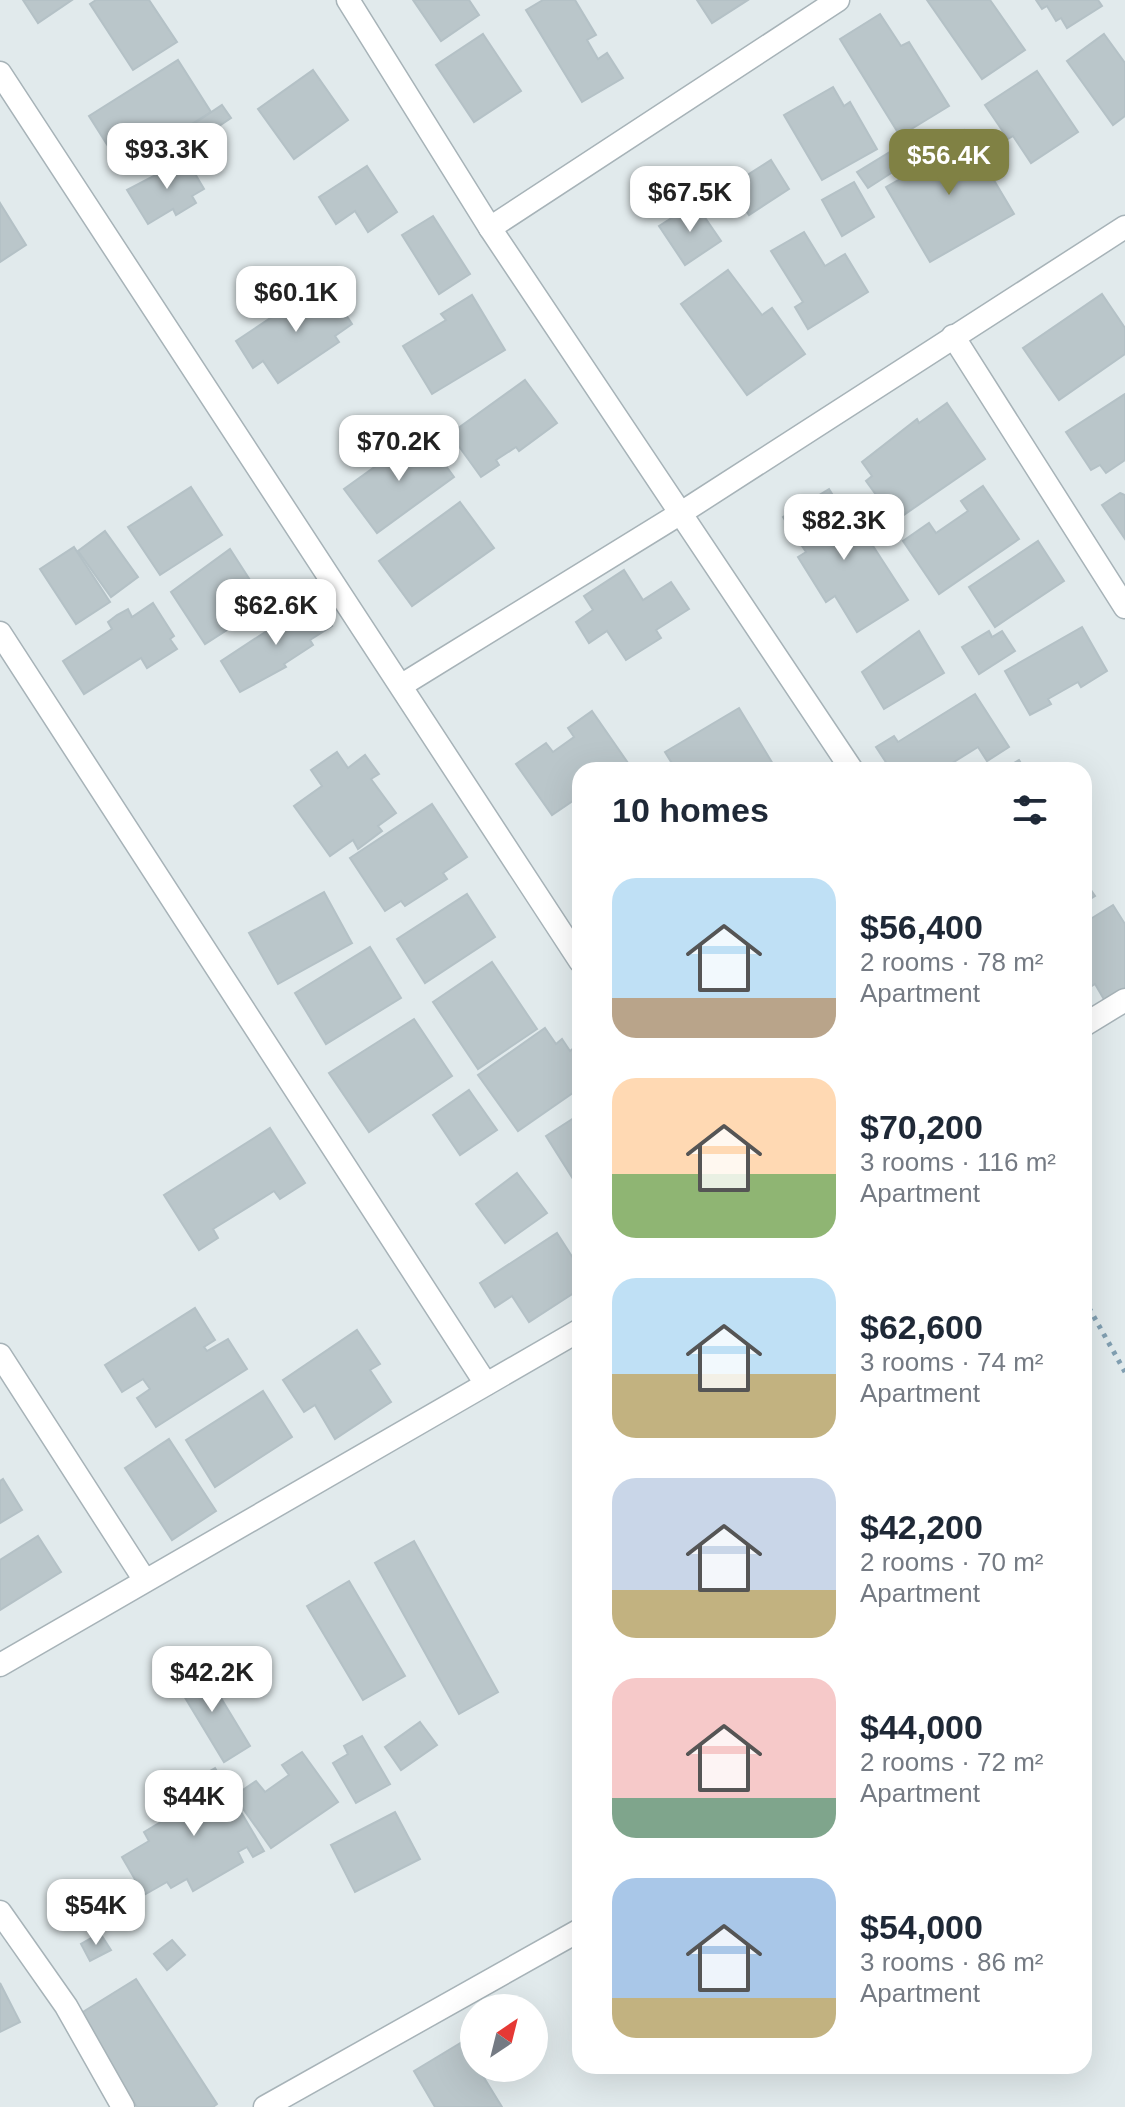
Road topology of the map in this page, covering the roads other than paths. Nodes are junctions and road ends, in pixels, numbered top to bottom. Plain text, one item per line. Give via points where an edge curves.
1 (348, 0) edge
2 (838, 0) edge
3 (0, 73) edge
4 (1125, 227) edge
5 (490, 228) junction
6 (953, 336) junction
7 (681, 513) junction
8 (1125, 607) edge
9 (0, 633) edge
10 (402, 685) junction
11 (847, 762) edge
12 (572, 949) edge
13 (1125, 1000) edge
14 (1092, 1020) edge
15 (572, 1335) edge
16 (0, 1355) edge
17 (486, 1384) junction
18 (144, 1579) junction
19 (0, 1665) edge
20 (0, 1912) edge
21 (572, 1934) edge
22 (123, 2107) edge
23 (265, 2107) edge

1 - 5 street
2 - 5 street
3 - 10 street
4 - 6 street
5 - 7 street
6 - 7 street
6 - 8 street
7 - 10 street
7 - 11 street
9 - 17 street
10 - 12 street
13 - 14 street
15 - 17 street
16 - 18 street
17 - 18 street
18 - 19 street
20 - 22 street via 66,2006
21 - 23 street

